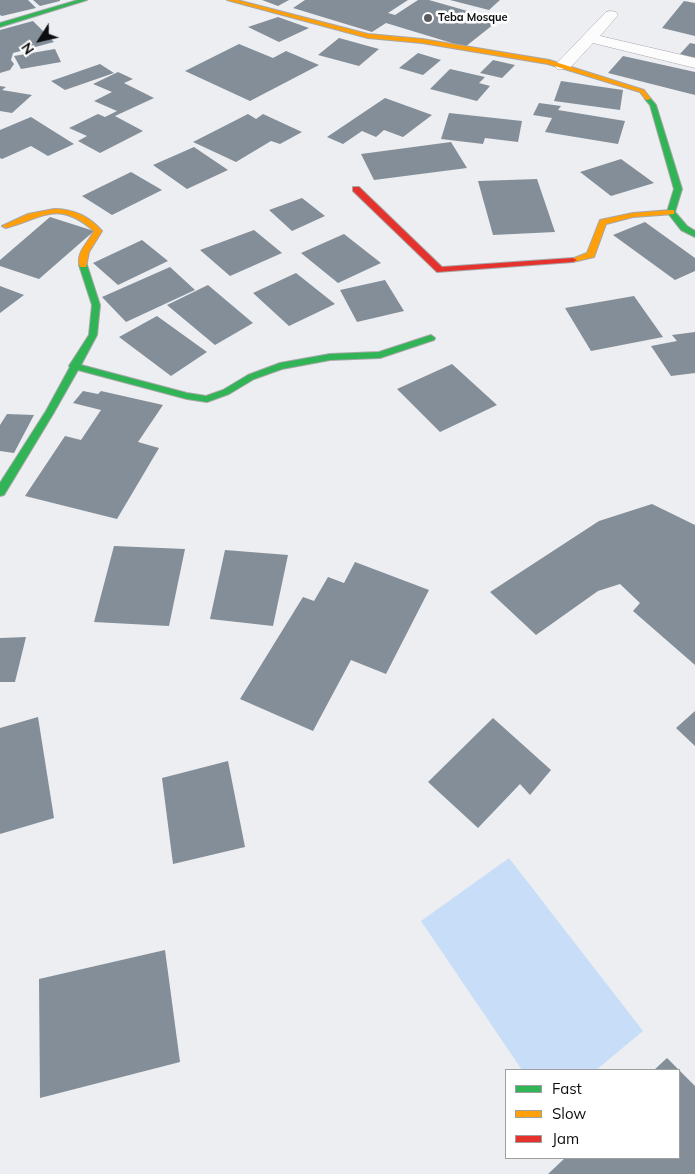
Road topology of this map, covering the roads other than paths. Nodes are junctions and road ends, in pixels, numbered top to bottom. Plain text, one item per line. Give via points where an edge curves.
1 (84, 0) edge
2 (230, 0) edge
3 (611, 15) dead end
4 (0, 25) edge
5 (590, 38) junction
6 (695, 63) edge
7 (563, 66) junction
8 (356, 189) dead end
9 (671, 212) junction
10 (6, 226) dead end
11 (695, 235) edge
12 (431, 338) dead end
13 (74, 366) junction
14 (0, 492) edge

1 - 4 street
2 - 7 street via 368,36
3 - 5 street
5 - 6 street
5 - 7 street
7 - 9 street via 642,91 653,105 678,190
8 - 9 street via 440,270 569,261 591,254 603,222 633,215
9 - 11 street via 684,228
10 - 13 street via 48,210 62,211 91,222 98,230 82,261 96,305 93,335
12 - 13 street via 380,355 280,366 207,399
13 - 14 street via 50,412

